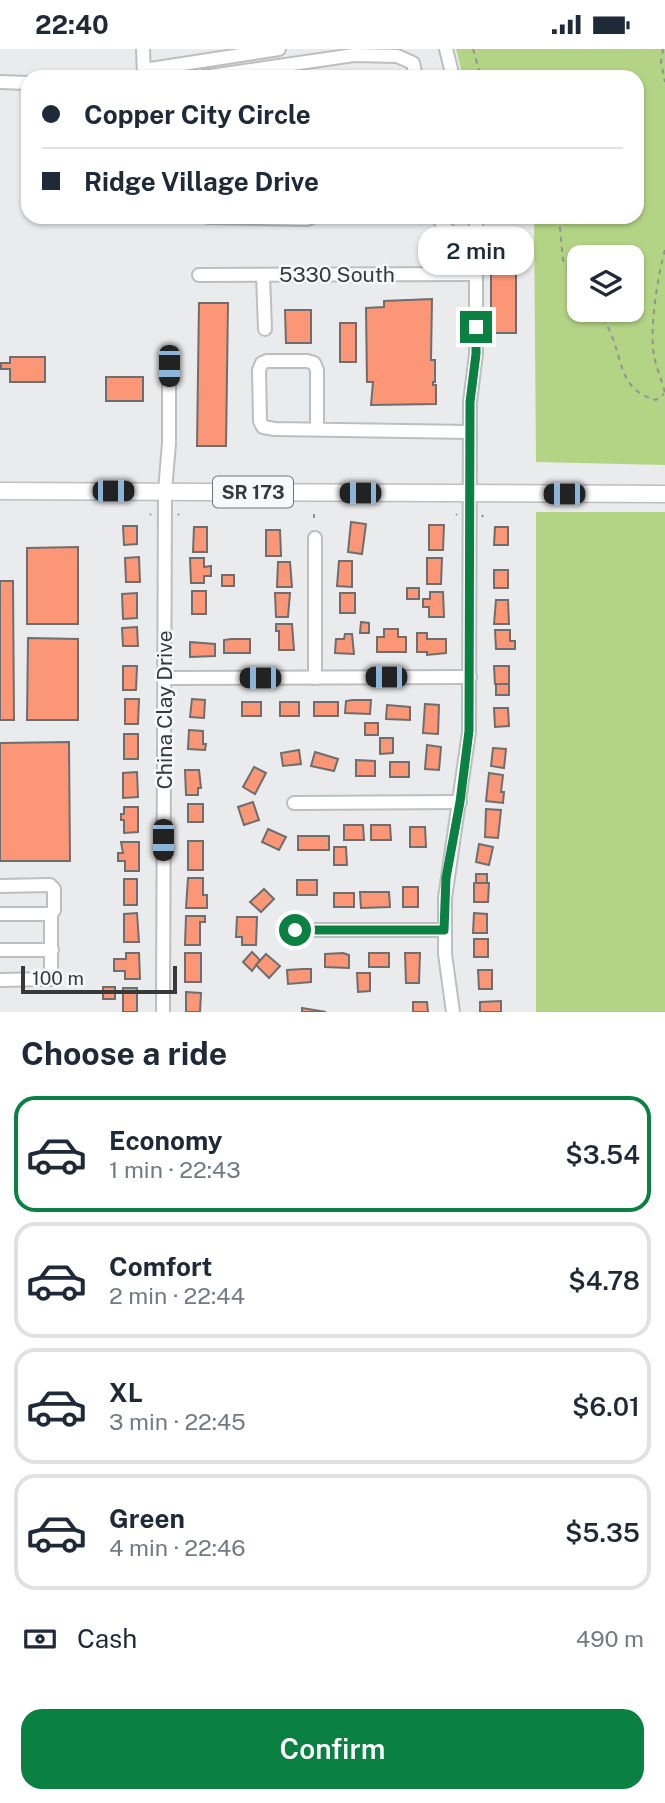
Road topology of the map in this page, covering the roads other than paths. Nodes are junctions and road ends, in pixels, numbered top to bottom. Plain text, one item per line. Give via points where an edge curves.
1 (143, 49) edge
2 (279, 49) edge
3 (446, 49) edge
4 (144, 70) edge
5 (161, 70) edge
6 (251, 70) edge
7 (414, 70) edge
8 (451, 70) edge
9 (0, 82) edge
10 (21, 83) edge
11 (442, 224) edge
12 (476, 224) edge
13 (476, 238) junction
14 (476, 274) junction
15 (200, 275) dead end
16 (263, 275) junction
17 (265, 329) dead end
18 (169, 366) dead end
19 (317, 429) junction
20 (470, 432) junction
21 (0, 491) edge
22 (165, 491) junction
23 (471, 493) junction
24 (665, 494) edge
25 (315, 538) dead end
26 (470, 677) junction
27 (165, 678) junction
28 (315, 678) junction
29 (460, 802) junction
30 (294, 803) dead end
31 (0, 886) edge
32 (0, 914) edge
33 (51, 914) junction
34 (295, 930) dead end
35 (444, 930) junction
36 (0, 950) edge
37 (52, 950) junction
38 (0, 980) edge
39 (163, 1012) edge
40 (453, 1012) edge

1 - 4 street
2 - 5 street
3 - 8 street
6 - 7 street via 354,55 397,56 413,63
9 - 10 street
11 - 13 street via 460,237
12 - 13 street
13 - 14 street
14 - 16 street, 5330 South
14 - 20 street
15 - 16 street, 5330 South
16 - 17 street
18 - 22 street, China Clay Drive
19 - 19 street via 263,427 262,363 314,363
19 - 20 street
20 - 23 street
21 - 22 main road, SR 173
22 - 23 main road, SR 173
22 - 27 street, China Clay Drive
23 - 24 main road, SR 173
23 - 26 street
25 - 28 street
26 - 28 street
26 - 29 street
27 - 28 street
27 - 39 street, China Clay Drive
29 - 30 street
29 - 35 street via 446,878
31 - 33 street via 50,885 54,889
32 - 33 street
33 - 37 street
34 - 35 street
35 - 40 street
36 - 37 street
37 - 38 street via 51,979

